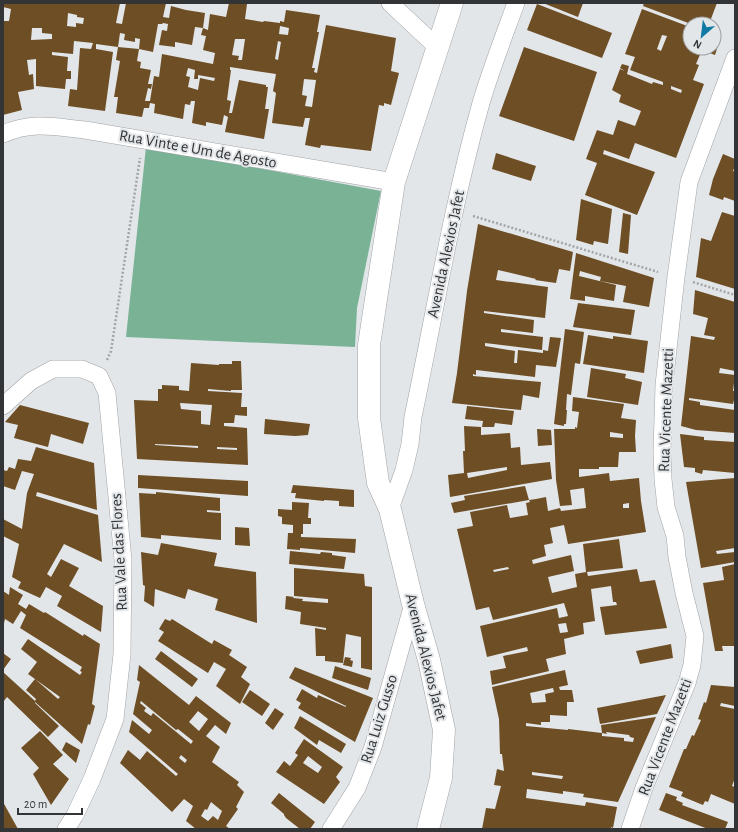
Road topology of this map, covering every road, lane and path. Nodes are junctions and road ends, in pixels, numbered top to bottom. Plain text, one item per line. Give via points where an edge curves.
1 (390, 3) edge
2 (452, 3) edge
3 (516, 3) edge
4 (437, 47) junction
5 (735, 58) edge
6 (3, 134) edge
7 (143, 140) junction
8 (394, 182) junction
9 (455, 208) junction
10 (676, 277) junction
11 (735, 295) edge
12 (99, 376) junction
13 (3, 406) edge
14 (390, 509) junction
15 (413, 604) junction
16 (66, 829) edge
17 (331, 829) edge
18 (428, 829) edge
19 (630, 829) edge

1 - 4 street
2 - 4 main road, Avenida Alexios Jafet
3 - 9 street, Avenida Alexios Jafet via 481,103
4 - 8 main road, Avenida Alexios Jafet
5 - 10 street, Rua Vicente Mazetti via 689,182
6 - 7 street, Rua Vinte e Um de Agosto via 17,128 53,126
7 - 8 street, Rua Vinte e Um de Agosto
7 - 12 path via 111,351
8 - 14 main road, Avenida Alexios Jafet via 369,346 369,418 373,453 378,483
9 - 10 path
9 - 14 street, Avenida Alexios Jafet via 406,464
10 - 11 path
10 - 19 street, Rua Vicente Mazetti via 664,386 663,479 666,507 675,536 684,593 695,636 694,651 687,683
12 - 13 street via 82,369 53,369 31,381
12 - 16 street, Rua Vale das Flores via 107,393 122,560 122,654 115,719 92,778
14 - 15 main road, Avenida Alexios Jafet
15 - 17 street, Rua Luiz Gusso via 373,747 357,788
15 - 18 main road, Avenida Alexios Jafet via 429,660 444,730 441,778

